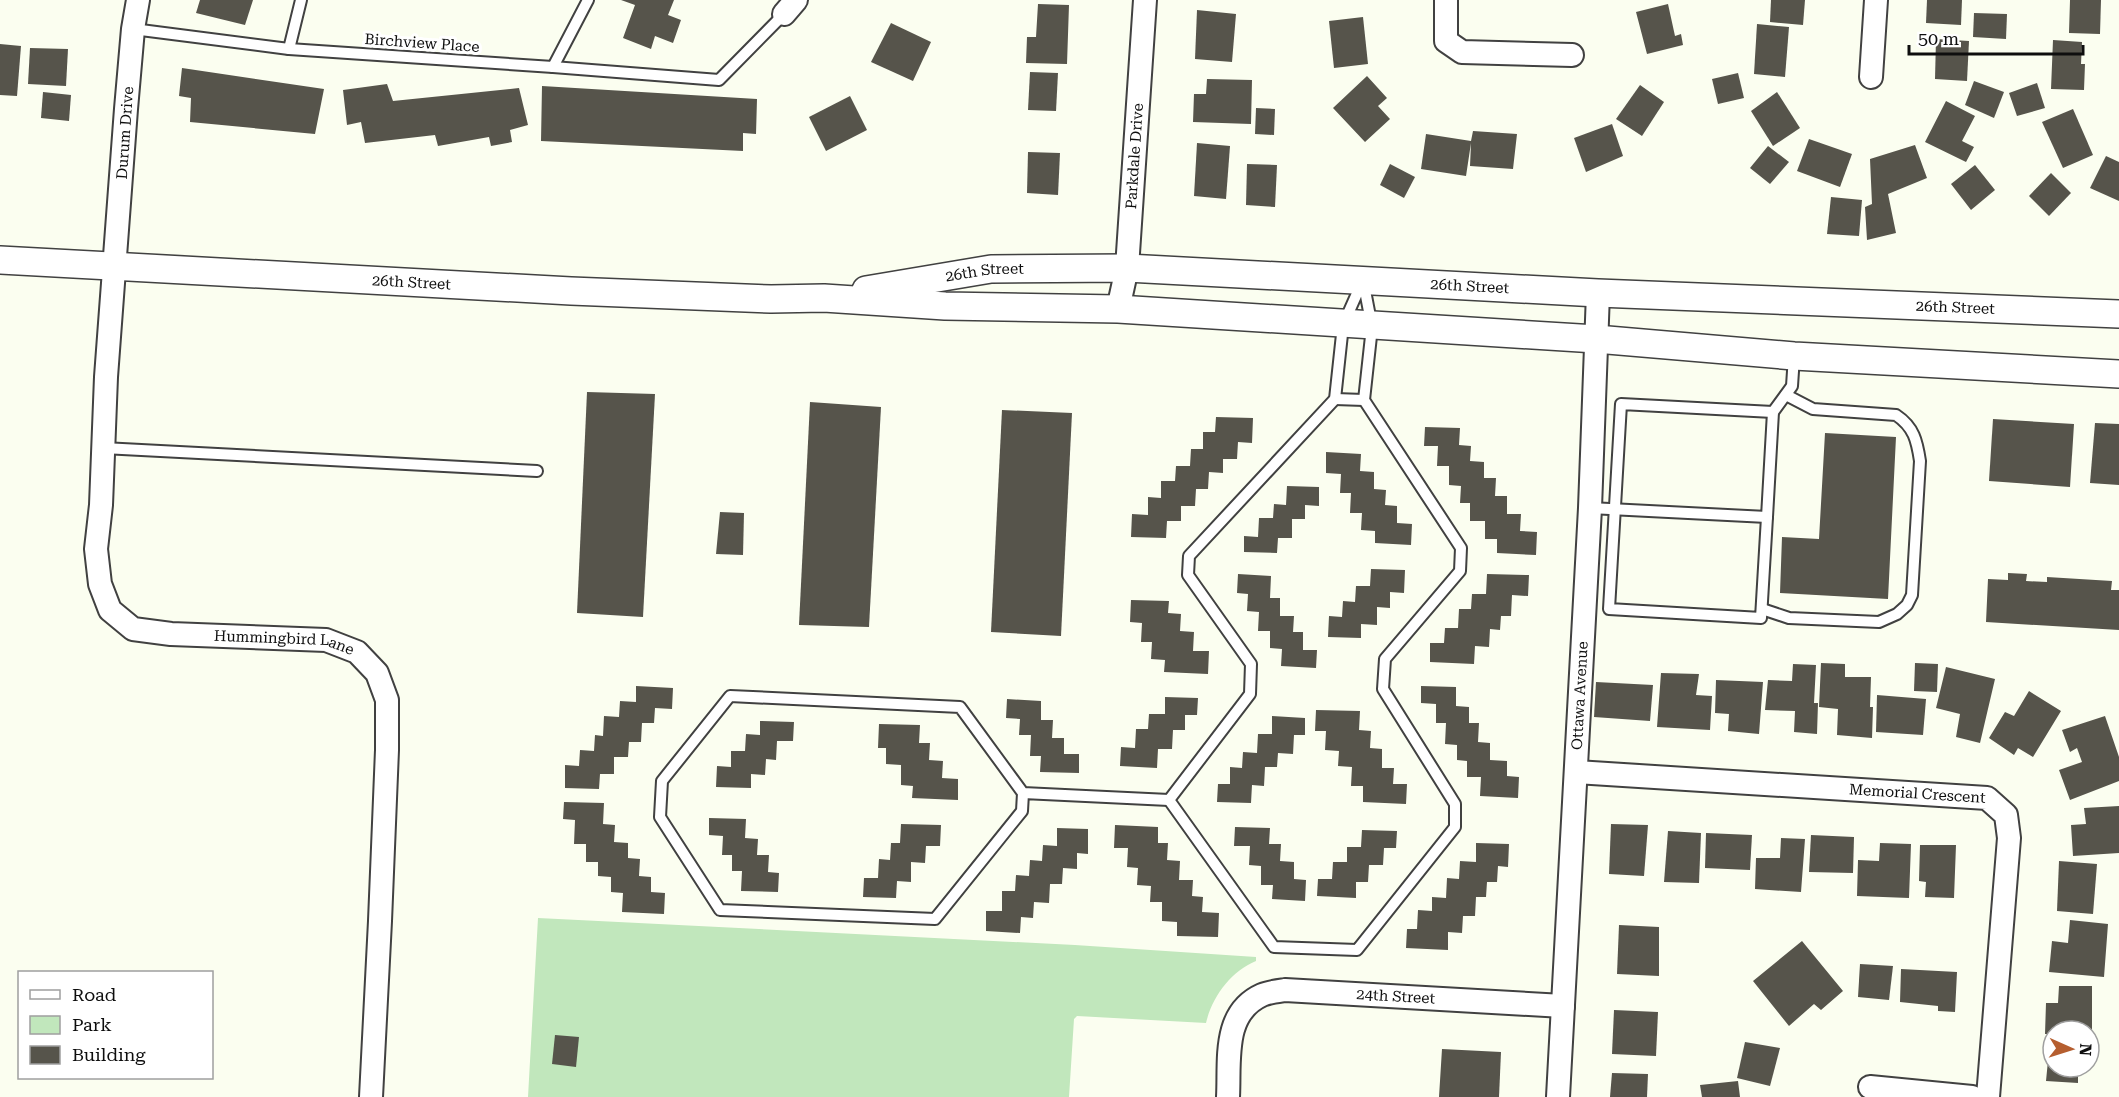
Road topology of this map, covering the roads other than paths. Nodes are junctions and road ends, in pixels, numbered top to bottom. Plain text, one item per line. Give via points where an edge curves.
1 (131, 0) edge
2 (301, 0) edge
3 (588, 0) edge
4 (1144, 0) edge
5 (1446, 0) edge
6 (1876, 0) edge
7 (790, 7) edge
8 (133, 28) junction
9 (289, 50) junction
10 (1572, 55) dead end
11 (553, 67) junction
12 (1871, 77) dead end
13 (0, 260) edge
14 (114, 266) junction
15 (1127, 268) junction
16 (1363, 280) junction
17 (1598, 293) junction
18 (824, 298) junction
19 (1118, 309) junction
20 (2119, 314) edge
21 (1343, 324) junction
22 (1372, 327) junction
23 (1596, 339) junction
24 (1794, 356) junction
25 (2119, 374) edge
26 (1786, 395) junction
27 (1335, 399) junction
28 (1364, 400) junction
29 (1773, 412) junction
30 (103, 448) junction
31 (537, 471) dead end
32 (1590, 508) junction
33 (1615, 509) junction
34 (1767, 517) junction
35 (1762, 609) junction
36 (1576, 772) junction
37 (1023, 793) junction
38 (1169, 800) junction
39 (1563, 1006) junction
40 (1870, 1087) dead end
41 (371, 1097) edge
42 (1228, 1097) edge
43 (1558, 1097) edge
44 (1972, 1097) edge
45 (1988, 1097) edge

1 - 8 street, Durum Drive
2 - 9 lane
3 - 11 lane
4 - 15 street, Parkdale Drive
5 - 10 street via 1446,41 1462,52
6 - 12 street
7 - 11 lane, Birchview Place via 719,80
8 - 9 lane, Birchview Place
8 - 14 street, Durum Drive
9 - 11 lane, Birchview Place
13 - 14 street, 26th Street
14 - 18 street, 26th Street via 571,291
14 - 30 street, Hummingbird Lane
15 - 16 street, 26th Street
15 - 18 street, 26th Street via 991,269
15 - 19 street, Parkdale Drive
16 - 17 street, 26th Street
16 - 21 lane
16 - 22 lane
17 - 20 street, 26th Street
17 - 23 street, Ottawa Avenue
18 - 19 street, 26th Street via 945,306
19 - 21 street, 26th Street
21 - 22 street, 26th Street
21 - 27 lane
22 - 23 street, 26th Street
22 - 28 lane
23 - 24 street, 26th Street
23 - 32 street, Ottawa Avenue
24 - 25 street, 26th Street
24 - 26 lane via 1792,386
26 - 29 lane
26 - 35 lane via 1813,409 1896,415 1907,423 1917,440 1920,462 1912,595 1908,605 1880,622 1790,618
27 - 28 lane
27 - 38 lane via 1189,556 1188,576 1251,664 1250,694
28 - 38 lane via 1461,548 1460,571 1385,659 1383,689 1455,804 1455,827 1357,950 1274,947
29 - 33 lane via 1621,404
29 - 34 lane
30 - 31 lane
30 - 41 street, Hummingbird Lane via 96,549 100,584 110,610 133,629 326,640 357,652 377,673 387,700 387,740
32 - 33 lane
32 - 36 street, Ottawa Avenue
33 - 34 lane
33 - 35 lane via 1609,609 1761,618
34 - 35 lane
36 - 39 street, Ottawa Avenue
36 - 45 street, Memorial Crescent via 1987,798 2006,815 2009,838
37 - 37 lane via 960,707 730,696 662,782 660,817 720,910 935,919 1022,811
37 - 38 lane
39 - 42 street, 24th Street via 1285,990 1263,995 1237,1015 1231,1035
39 - 43 street, Ottawa Avenue
40 - 44 street

